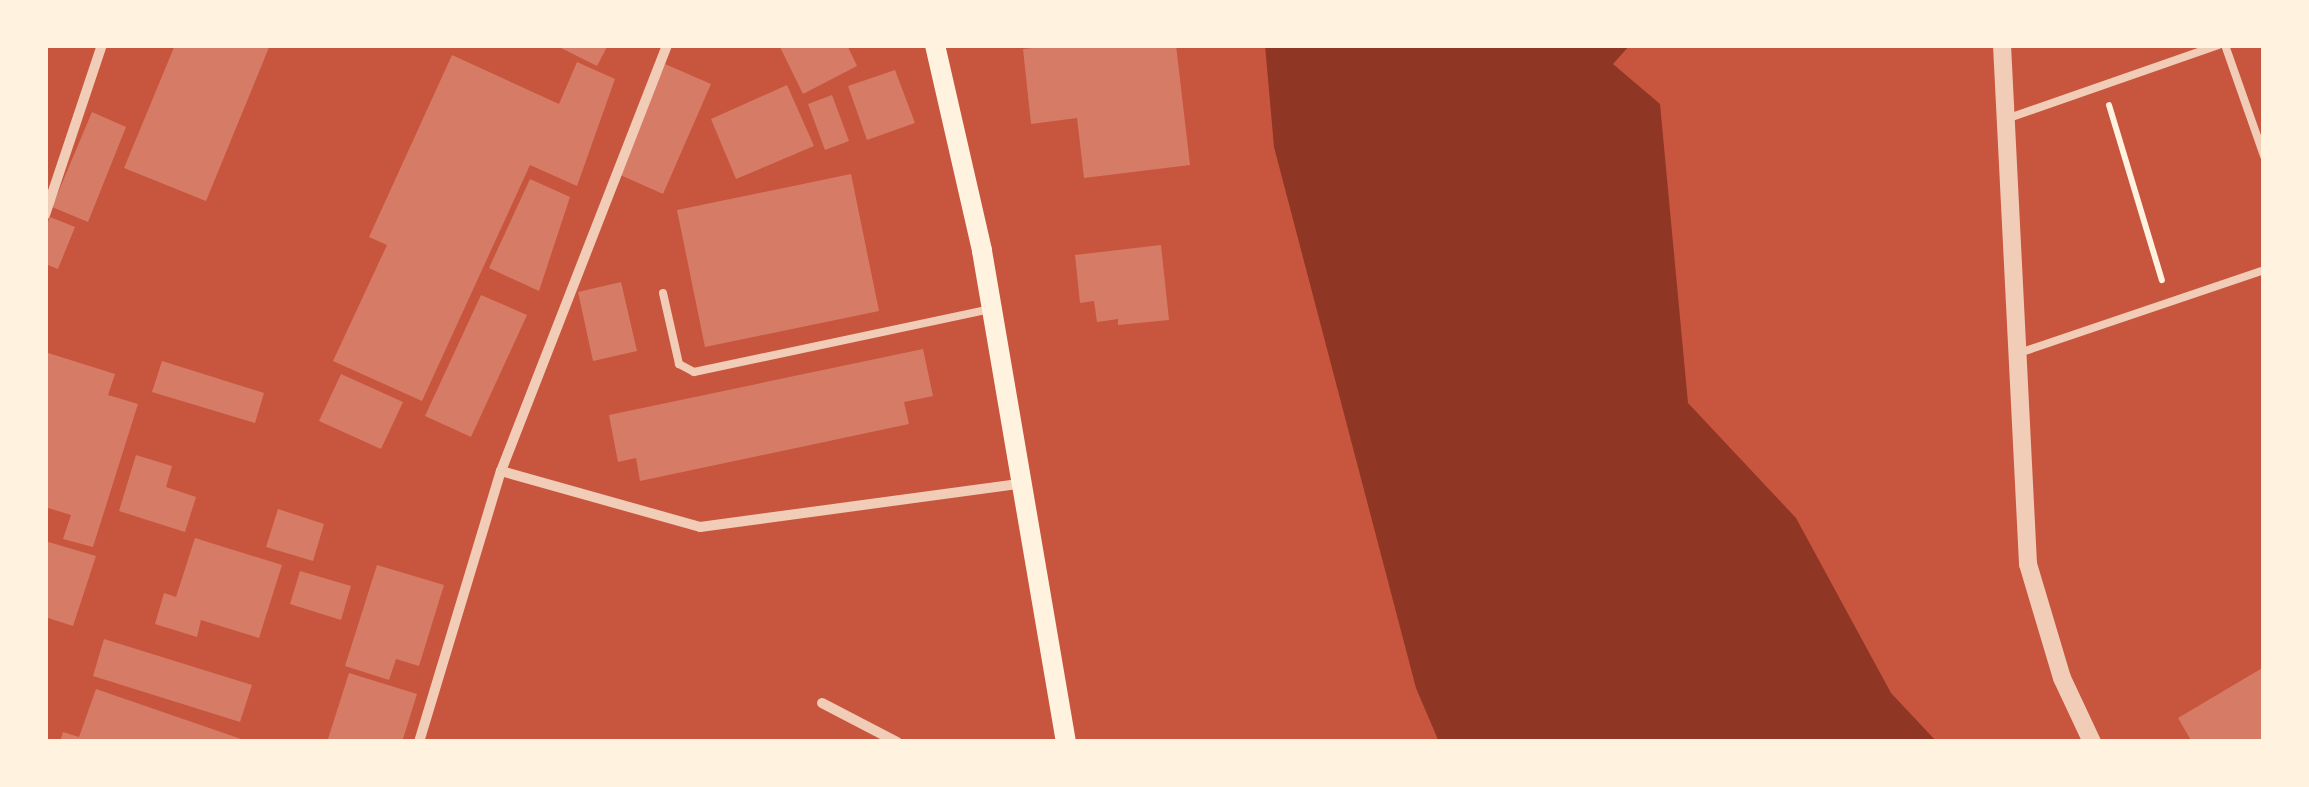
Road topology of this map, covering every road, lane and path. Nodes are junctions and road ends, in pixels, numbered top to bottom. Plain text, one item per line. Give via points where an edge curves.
1 (102, 45) edge
2 (666, 45) edge
3 (934, 45) edge
4 (2002, 45) edge
5 (2221, 45) edge
6 (2103, 85) junction
7 (2006, 119) junction
8 (2264, 156) edge
9 (45, 215) edge
10 (2264, 270) edge
11 (663, 293) dead end
12 (2168, 302) junction
13 (990, 309) junction
14 (2018, 352) junction
15 (501, 471) junction
16 (1019, 484) junction
17 (822, 703) dead end
18 (419, 742) edge
19 (897, 742) edge
20 (1066, 742) edge
21 (2092, 742) edge

1 - 9 street
2 - 15 street
3 - 13 main road
4 - 7 street
5 - 6 lane
5 - 8 lane
6 - 7 lane
6 - 12 path
7 - 14 street
10 - 12 lane
11 - 13 lane via 679,364 694,372
12 - 14 lane
13 - 16 main road
14 - 21 street via 2028,564 2062,678
15 - 16 street via 700,528
15 - 18 street
16 - 20 main road
17 - 19 street

